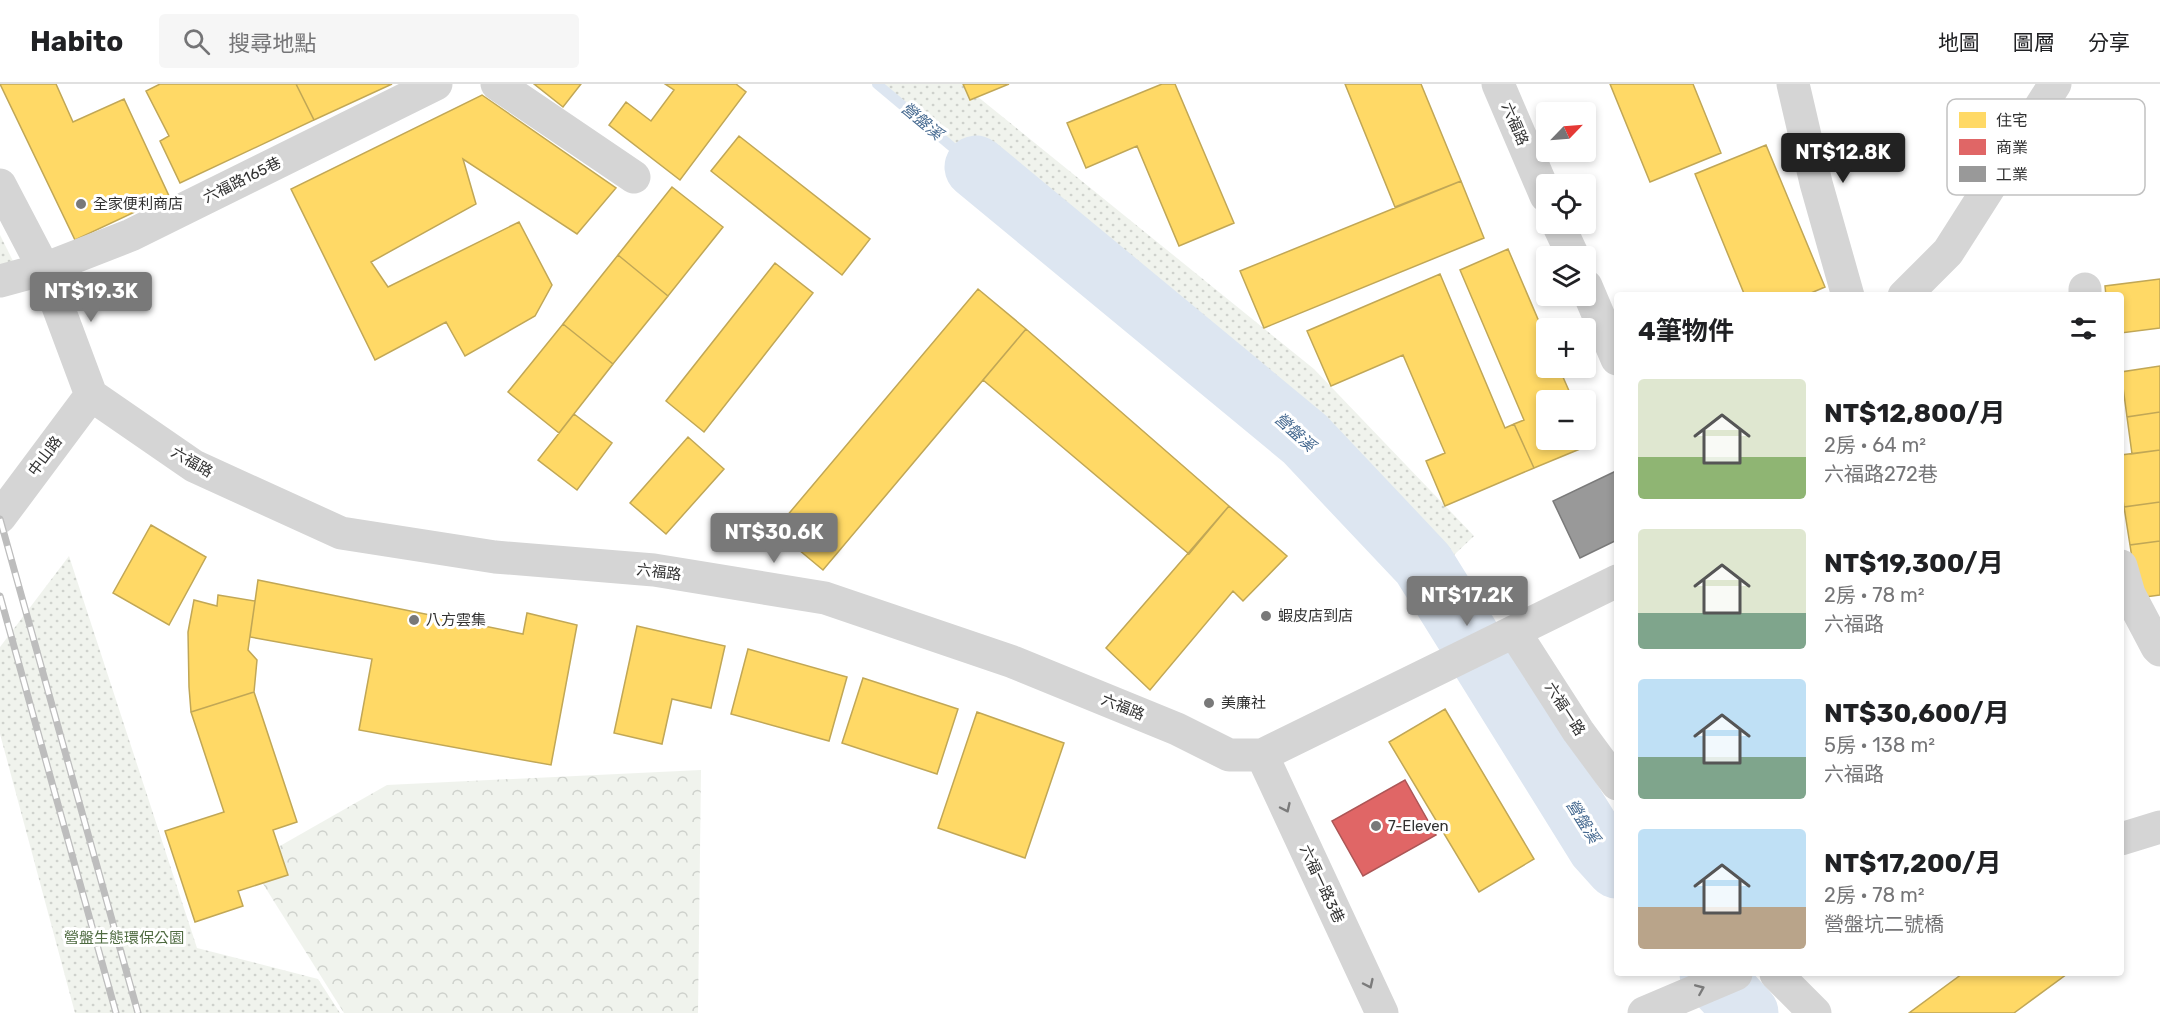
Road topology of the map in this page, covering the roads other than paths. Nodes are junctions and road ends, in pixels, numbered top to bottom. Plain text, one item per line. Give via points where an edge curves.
1 (436, 84) edge
2 (497, 84) edge
3 (1498, 84) edge
4 (1792, 84) edge
5 (2055, 84) edge
6 (2045, 99) edge
7 (1537, 174) edge
8 (634, 177) dead end
9 (0, 185) edge
10 (1984, 195) edge
11 (44, 269) junction
12 (0, 281) edge
13 (1847, 292) edge
14 (1908, 292) edge
15 (1594, 306) edge
16 (1614, 352) edge
17 (91, 395) junction
18 (0, 517) edge
19 (2124, 576) edge
20 (1614, 583) edge
21 (1514, 633) junction
22 (2160, 650) edge
23 (1262, 755) junction
24 (1614, 780) edge
25 (2160, 827) edge
26 (2124, 838) edge
27 (1731, 976) edge
28 (1778, 976) edge
29 (1654, 1009) edge
30 (1382, 1013) edge
31 (1815, 1013) edge

1 - 11 street, 六福路165巷 via 131,236
2 - 8 street
3 - 7 street, 六福路
4 - 13 street
5 - 6 street
9 - 11 street
10 - 14 street via 1948,252
11 - 12 street, 六福路165巷
11 - 17 street
15 - 16 street
17 - 18 street, 中山路
17 - 23 street, 六福路 via 194,466 341,533 495,557 654,570 825,598 1013,662 1177,729 1229,755
19 - 22 street via 2129,594
20 - 21 street
21 - 23 street, 六福路
21 - 24 street, 六福一路
23 -> 30 street, 六福一路3巷
25 - 26 street
29 -> 27 street
28 - 31 street

